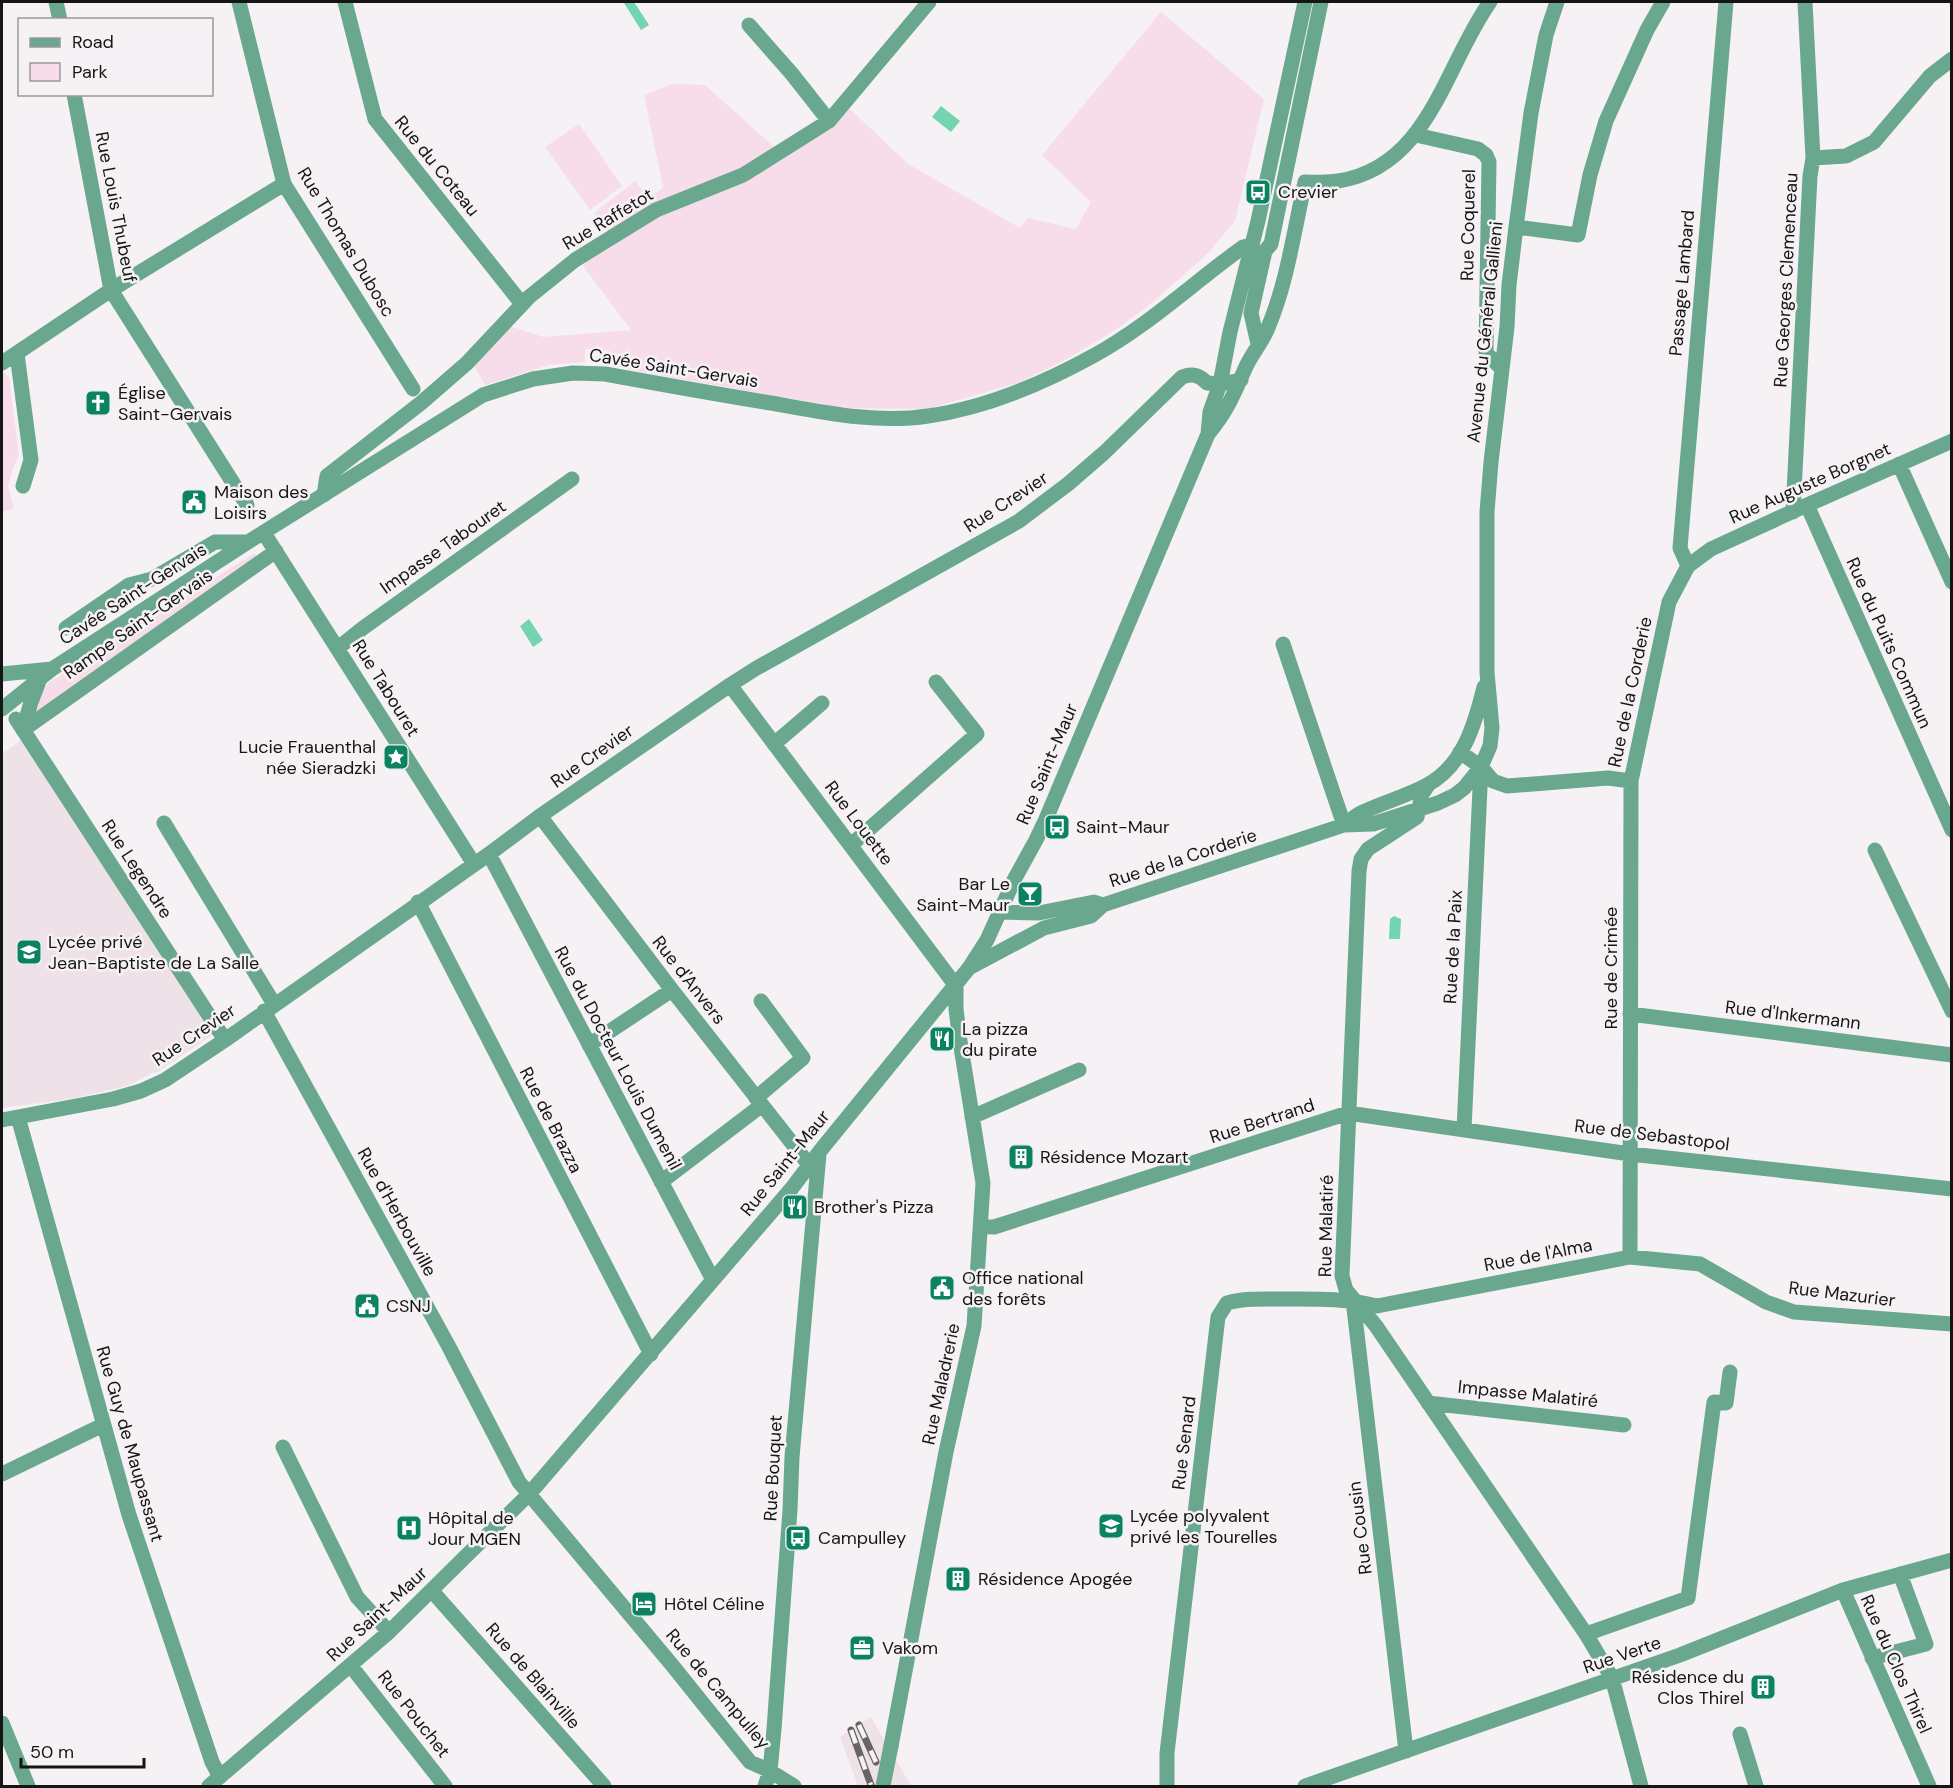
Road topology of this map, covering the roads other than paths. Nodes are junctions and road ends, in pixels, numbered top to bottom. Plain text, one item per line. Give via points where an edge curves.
1 (56, 2) edge
2 (239, 2) edge
3 (345, 2) edge
4 (929, 2) edge
5 (1305, 2) edge
6 (1321, 2) edge
7 (1490, 2) edge
8 (1557, 2) edge
9 (1663, 2) edge
10 (1726, 2) edge
11 (1805, 2) edge
12 (60, 18) edge
13 (749, 25) dead end
14 (1952, 59) edge
15 (74, 96) edge
16 (829, 122) junction
17 (1416, 135) junction
18 (1813, 158) junction
19 (284, 184) junction
20 (1516, 227) junction
21 (1255, 249) junction
22 (111, 290) junction
23 (522, 304) junction
24 (1258, 344) junction
25 (17, 354) junction
26 (2, 363) edge
27 (1502, 369) junction
28 (1241, 380) junction
29 (1220, 384) junction
30 (413, 389) dead end
31 (1208, 434) junction
32 (1952, 441) edge
33 (1899, 464) junction
34 (572, 479) dead end
35 (23, 486) dead end
36 (324, 495) junction
37 (248, 505) dead end
38 (1800, 508) junction
39 (264, 533) junction
40 (248, 542) junction
41 (276, 551) junction
42 (1688, 566) junction
43 (1952, 582) edge
44 (66, 628) dead end
45 (1283, 644) dead end
46 (338, 648) junction
47 (52, 669) junction
48 (1487, 672) junction
49 (2, 674) edge
50 (39, 680) junction
51 (936, 682) dead end
52 (730, 685) junction
53 (822, 703) dead end
54 (2, 709) edge
55 (20, 724) junction
56 (774, 744) junction
57 (1460, 752) junction
58 (1481, 767) junction
59 (1631, 782) junction
60 (1428, 785) junction
61 (1419, 809) junction
62 (540, 816) junction
63 (164, 823) dead end
64 (1344, 825) junction
65 (1952, 830) edge
66 (851, 845) junction
67 (1875, 850) dead end
68 (489, 854) junction
69 (474, 864) junction
70 (418, 902) junction
71 (1103, 905) junction
72 (1000, 912) junction
73 (969, 968) junction
74 (956, 986) junction
75 (672, 990) junction
76 (761, 1001) dead end
77 (269, 1007) junction
78 (1952, 1011) edge
79 (1630, 1014) junction
80 (225, 1040) junction
81 (590, 1045) junction
82 (1952, 1055) edge
83 (1078, 1070) dead end
84 (759, 1102) junction
85 (1348, 1113) junction
86 (18, 1117) junction
87 (972, 1117) junction
88 (2, 1120) edge
89 (1464, 1129) junction
90 (820, 1151) junction
91 (1630, 1154) junction
92 (810, 1166) junction
93 (661, 1182) junction
94 (1952, 1189) edge
95 (981, 1226) junction
96 (1630, 1257) junction
97 (713, 1280) junction
98 (1353, 1300) junction
99 (1952, 1324) edge
100 (651, 1354) junction
101 (1730, 1372) dead end
102 (1428, 1402) junction
103 (103, 1425) junction
104 (1624, 1425) dead end
105 (283, 1447) dead end
106 (2, 1474) edge
107 (530, 1493) junction
108 (1952, 1560) edge
109 (1900, 1574) junction
110 (1843, 1590) junction
111 (432, 1591) junction
112 (389, 1632) junction
113 (1586, 1634) junction
114 (1872, 1658) junction
115 (351, 1666) junction
116 (1612, 1678) junction
117 (2, 1723) edge
118 (1740, 1734) dead end
119 (1406, 1751) junction
120 (768, 1779) edge
121 (214, 1782) edge
122 (28, 1786) edge
123 (445, 1786) edge
124 (604, 1786) edge
125 (794, 1786) edge
126 (883, 1786) edge
127 (1167, 1786) edge
128 (1305, 1786) edge
129 (1641, 1786) edge
130 (1756, 1786) edge
131 (1929, 1786) edge

1 - 12 street
2 - 19 street, Rue Thomas Dubosc
3 - 23 street, Rue du Coteau via 375,119
4 - 16 street, Rue Raffetot
5 - 21 street
6 - 21 street via 1271,244
7 - 17 street
8 - 20 street, Avenue du Général Gallieni via 1536,80
9 - 20 street via 1606,121 1578,235
10 - 42 street, Passage Lambard via 1680,548
11 - 18 street
13 - 16 street
14 - 18 street, Rue Georges Clemenceau via 1930,76 1874,142 1846,156
15 - 22 street, Rue Louis Thubeuf
16 - 23 street, Rue Raffetot via 743,174 656,210 575,260
17 - 24 street via 1379,167 1358,176 1305,182 1273,314
17 - 27 street, Rue Coquerel via 1478,149 1489,162 1486,353
18 - 38 street, Rue Georges Clemenceau via 1809,176
19 - 22 street
19 - 30 street, Rue Thomas Dubosc
20 - 27 street, Avenue du Général Gallieni
21 - 24 street via 1251,313
21 - 29 street, Rue Saint-Maur via 1230,332
21 - 36 street, Cavée Saint-Gervais via 1244,247 1136,330 1093,356 1023,391 971,408 927,416 841,415 605,374 573,373 533,379 483,395
22 - 25 street
22 - 37 street, Rue Louis Thubeuf
23 - 36 street, Rue Raffetot via 467,363 327,476
24 - 28 street, Rue Saint-Maur
25 - 26 street
25 - 35 street via 31,460
27 - 48 street, Avenue du Général Gallieni via 1487,512
28 - 29 street
28 - 31 street, Rue Saint-Maur via 1231,403
29 - 31 street, Rue Saint-Maur via 1210,412
29 - 52 street, Rue Crevier via 1206,383 1195,375 1182,377 1105,452 1019,521
31 - 72 street, Rue Saint-Maur via 1049,812
32 - 33 street, Rue Auguste Borgnet
33 - 38 street, Rue Auguste Borgnet
33 - 43 street
34 - 46 street, Impasse Tabouret
36 - 39 street, Cavée Saint-Gervais
38 - 42 street, Rue Auguste Borgnet via 1712,549
38 - 65 street, Rue du Puits Commun
39 - 40 street, Cavée Saint-Gervais
39 - 41 street, Rue Tabouret
40 - 44 street, Rampe Saint-Gervais via 215,542 152,579 129,585
40 - 47 street, Cavée Saint-Gervais
41 - 46 street, Rue Tabouret
41 - 55 street, Rampe Saint-Gervais
42 - 59 street, Rue de la Corderie via 1669,602
45 - 64 street
46 - 69 street, Rue Tabouret
47 - 49 street, Cavée Saint-Gervais
47 - 50 street, Cavée Saint-Gervais
48 - 57 street, Rue de la Corderie via 1478,711
48 - 58 street, Rue de la Corderie via 1492,728
50 - 54 street, Cavée Saint-Gervais
50 - 55 street
51 - 66 street via 977,734
52 - 56 street, Rue Louette
52 - 62 street, Rue Crevier
53 - 56 street
55 - 80 street, Rue Legendre
56 - 66 street, Rue Louette
57 - 58 street, Rue de la Corderie
57 - 60 street, Rue de la Corderie
58 - 59 street, Rue de la Corderie via 1493,781 1507,786 1608,778
58 - 61 street, Rue de la Corderie via 1455,795
58 - 89 street, Rue de la Paix
59 - 79 street, Rue de Crimée
60 - 61 street
60 - 64 street, Rue de la Corderie via 1361,812
61 - 64 street, Rue de la Corderie via 1373,824
61 - 85 street, Rue Malatiré via 1417,817 1368,849 1361,859
62 - 68 street, Rue Crevier
62 - 75 street, Rue d'Anvers
63 - 77 street, Rue d'Herbouville
64 - 71 street, Rue de la Corderie
66 - 74 street, Rue Louette
67 - 78 street
68 - 69 street, Rue Crevier
68 - 81 street, Rue du Docteur Louis Dumenil
69 - 70 street, Rue Crevier
70 - 77 street, Rue Crevier
70 - 100 street, Rue de Brazza
71 - 72 street, Rue de la Corderie via 1094,903 1039,913
71 - 73 street, Rue de la Corderie via 1091,916 1044,928
72 - 73 street, Rue Saint-Maur
73 - 74 street, Rue Saint-Maur
74 - 87 street, Rue Maladrerie
74 - 90 street, Rue Saint-Maur
75 - 81 street
75 - 84 street, Rue d'Anvers
76 - 84 street via 803,1058
77 - 80 street, Rue Crevier
77 - 107 street, Rue d'Herbouville via 519,1482
79 - 82 street, Rue d'Inkermann
79 - 91 street, Rue de Crimée
80 - 86 street, Rue Crevier via 165,1080 141,1091
81 - 93 street, Rue du Docteur Louis Dumenil
83 - 87 street
84 - 92 street, Rue d'Anvers
84 - 93 street
85 - 89 street, Rue de Sebastopol
85 - 95 street, Rue Bertrand via 994,1227
85 - 98 street, Rue Malatiré via 1342,1276
86 - 88 street, Rue Crevier
86 - 103 street, Rue Guy de Maupassant
87 - 95 street, Rue Maladrerie via 983,1183
89 - 91 street, Rue de Sebastopol
90 - 92 street, Rue Saint-Maur
90 - 120 street, Rue Bouquet
91 - 94 street, Rue de Sebastopol
91 - 96 street
92 - 97 street, Rue Saint-Maur
93 - 97 street, Rue du Docteur Louis Dumenil
95 - 126 street, Rue Maladrerie, bridge via 974,1326
96 - 98 street, Rue de l'Alma via 1377,1305
96 - 99 street, Rue Mazurier via 1700,1264 1766,1302 1794,1312
97 - 100 street, Rue Saint-Maur
98 - 102 street, Rue Malatiré via 1376,1326
98 - 119 street, Rue Cousin
98 - 127 street, Rue Senard via 1241,1299 1227,1303 1218,1317 1167,1753
100 - 107 street, Rue Saint-Maur
101 - 113 street via 1726,1403 1714,1402 1688,1598
102 - 104 street, Impasse Malatiré
102 - 113 street, Rue Malatiré
103 - 106 street
103 - 121 street, Rue Guy de Maupassant via 212,1762
105 - 112 street via 357,1597
107 - 111 street, Rue Saint-Maur
107 - 120 street, Rue de Campulley via 742,1754
108 - 109 street, Rue Verte
109 - 110 street, Rue Verte
109 - 114 street via 1926,1644
110 - 114 street, Rue du Clos Thirel
110 - 116 street, Rue Verte via 1721,1640
111 - 112 street, Rue Saint-Maur
111 - 124 street, Rue de Blainville
112 - 115 street, Rue Saint-Maur
113 - 116 street, Rue Malatiré
114 - 131 street, Rue du Clos Thirel
115 - 121 street, Rue Saint-Maur
115 - 123 street, Rue Pouchet
116 - 119 street, Rue Verte
116 - 129 street, Rue Malatiré
117 - 122 street
118 - 130 street
119 - 128 street, Rue Verte
120 - 125 street, Rue de Campulley

